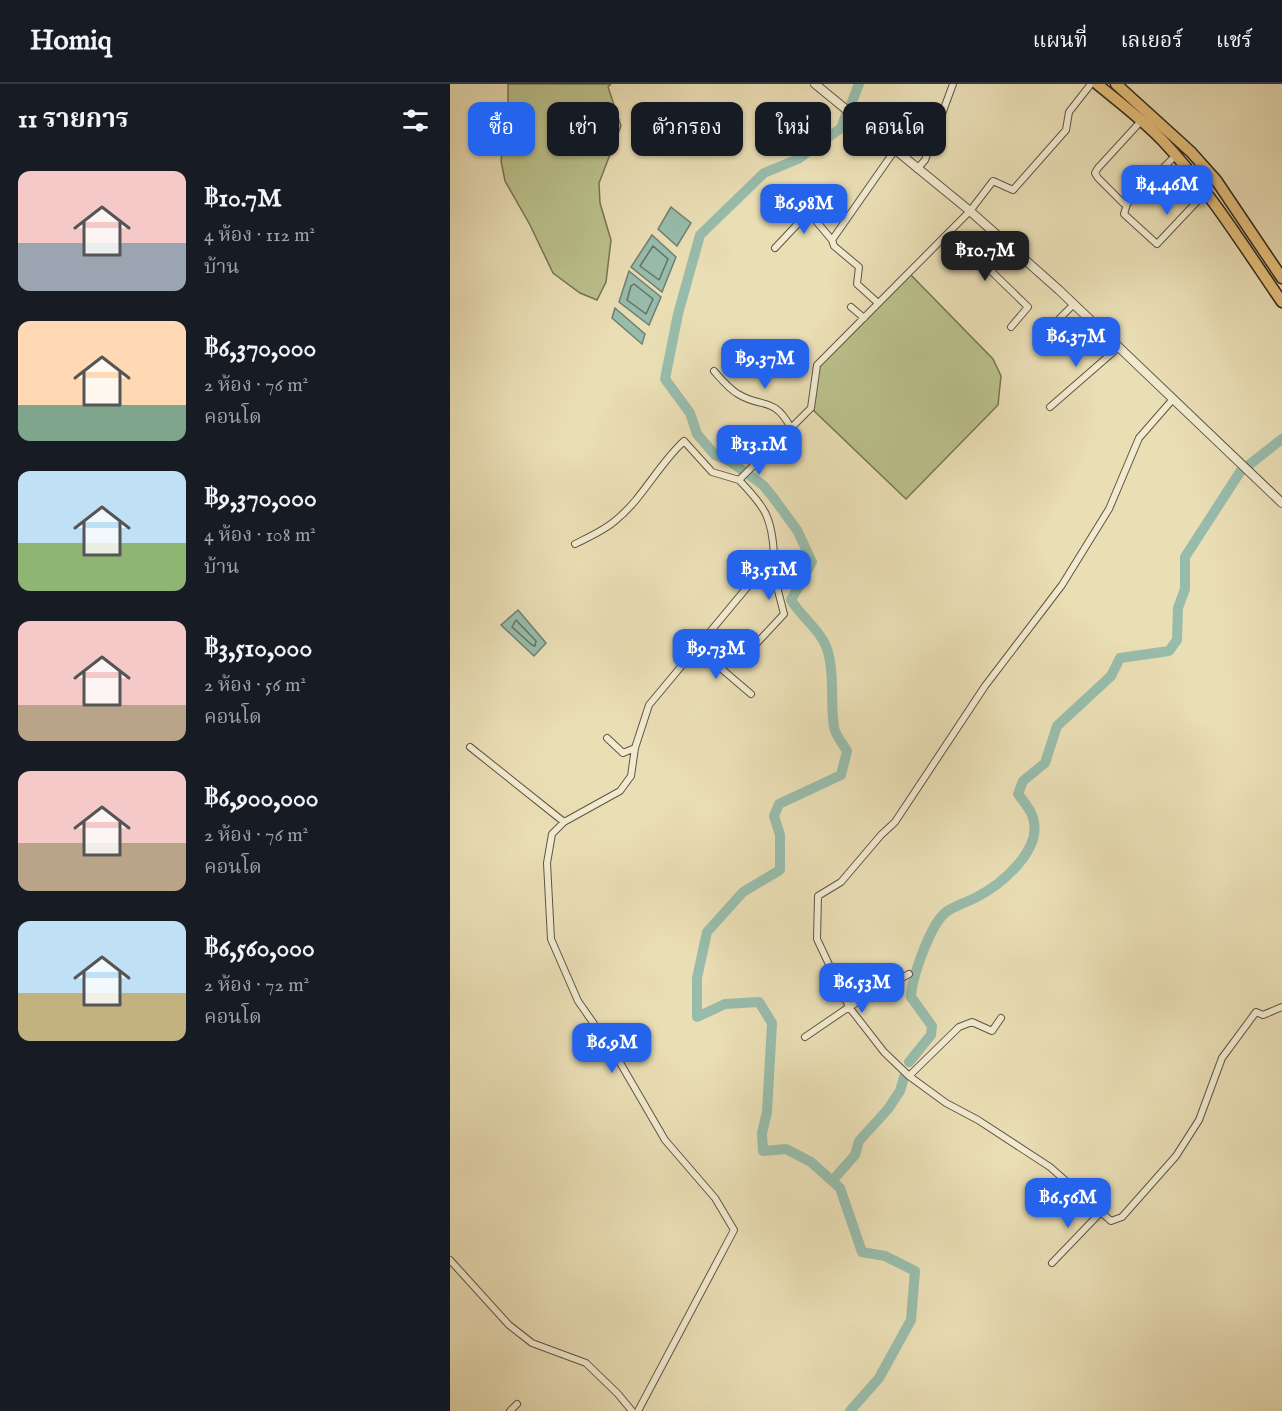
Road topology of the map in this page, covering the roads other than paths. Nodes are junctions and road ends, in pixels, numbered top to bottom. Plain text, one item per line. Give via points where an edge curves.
1 (815, 84) edge
2 (953, 84) edge
3 (1091, 84) edge
4 (1097, 84) edge
5 (1116, 84) edge
6 (843, 107) edge
7 (1142, 120) junction
8 (1176, 155) junction
9 (891, 156) edge
10 (902, 156) edge
11 (917, 169) junction
12 (1206, 192) junction
13 (1127, 204) junction
14 (970, 211) junction
15 (832, 240) junction
16 (1012, 248) junction
17 (775, 249) dead end
18 (1282, 278) edge
19 (878, 303) junction
20 (1282, 303) edge
21 (1073, 305) junction
22 (851, 307) dead end
23 (864, 318) junction
24 (1054, 324) dead end
25 (1011, 327) dead end
26 (1119, 347) junction
27 (714, 371) dead end
28 (1173, 399) junction
29 (1050, 407) dead end
30 (791, 428) junction
31 (740, 479) junction
32 (1282, 503) edge
33 (575, 544) dead end
34 (773, 557) junction
35 (756, 644) dead end
36 (697, 648) junction
37 (751, 694) dead end
38 (607, 738) dead end
39 (470, 747) dead end
40 (635, 748) junction
41 (564, 822) junction
42 (909, 974) dead end
43 (849, 1007) junction
44 (1282, 1007) edge
45 (1001, 1018) dead end
46 (805, 1037) dead end
47 (909, 1076) junction
48 (1102, 1211) junction
49 (450, 1260) edge
50 (1052, 1263) dead end
51 (517, 1404) dead end
52 (510, 1411) edge
53 (632, 1411) edge
54 (638, 1411) edge

1 - 6 street
2 - 11 street via 925,160
3 - 14 street via 1069,112 1066,130 1012,190 993,181
4 - 7 highway
5 - 18 highway via 1216,180
7 - 8 highway
7 - 13 street via 1095,173
8 - 12 highway
8 - 13 street
9 - 15 street
10 - 11 street
11 - 14 street
12 - 13 street via 1157,244 1124,214
12 - 20 highway
14 - 16 street
14 - 19 street
15 - 17 street via 811,215 806,215
15 - 19 street via 859,267 857,284
16 - 21 street
16 - 25 street via 991,271 1028,307
19 - 23 street
21 - 24 street
21 - 26 street
22 - 23 street
23 - 30 street via 817,365 811,408
26 - 28 street
26 - 29 street
27 - 30 street via 738,395 770,404 783,414
28 - 32 street
28 - 43 street via 1139,438 1109,509 1062,585 986,686 896,822 841,882 818,896 817,939
30 - 31 street
31 - 33 street via 712,472 684,441 616,521
31 - 34 street via 764,506 773,539
34 - 35 street via 784,614
34 - 36 street
36 - 37 street
36 - 40 street via 649,705
38 - 40 street via 623,753
39 - 41 street
40 - 41 street via 631,776 620,791
41 - 54 street via 552,834 547,863 551,939 578,1001 615,1054 665,1140 715,1197 734,1230
42 - 43 street
43 - 46 street
43 - 47 street via 884,1052
44 - 48 street via 1263,1015 1256,1012 1222,1058 1199,1120 1176,1156 1122,1217 1111,1221
45 - 47 street via 992,1031 972,1022 959,1027
47 - 48 street via 1050,1167
48 - 50 street
49 - 53 street via 509,1325 532,1342 586,1363
51 - 52 street

